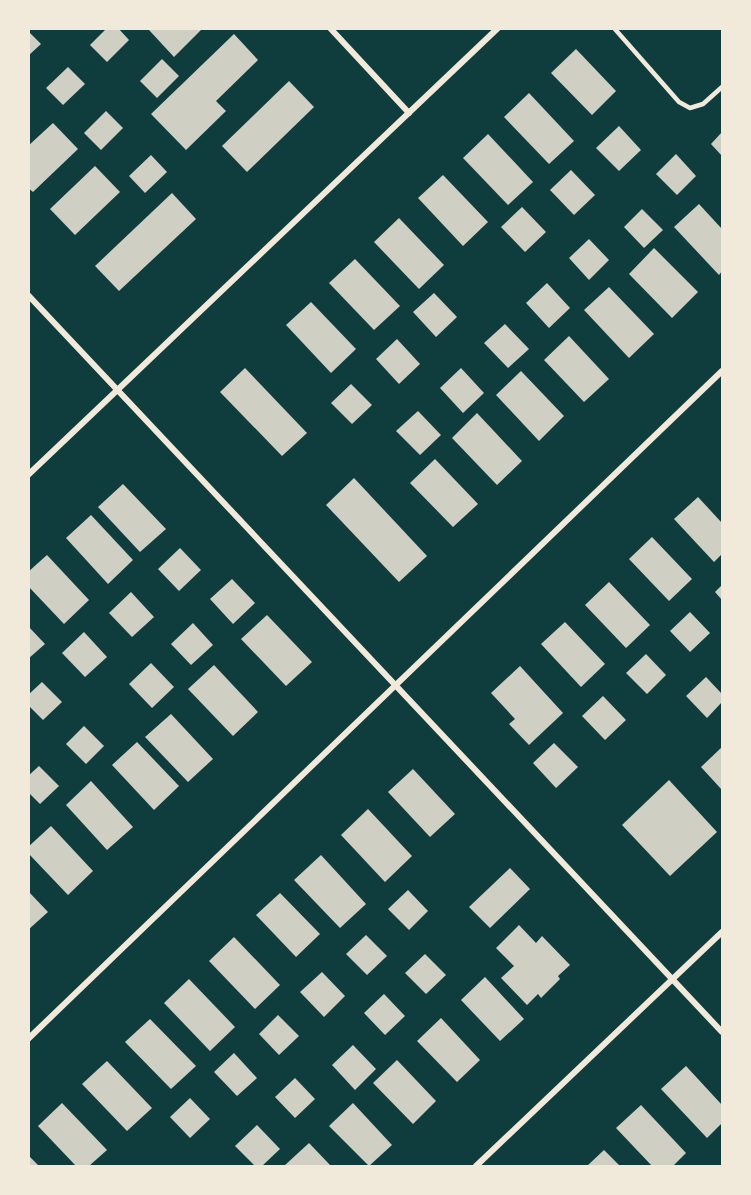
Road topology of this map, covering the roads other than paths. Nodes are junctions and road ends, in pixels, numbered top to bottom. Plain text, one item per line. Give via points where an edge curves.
1 (330, 28) edge
2 (498, 28) edge
3 (614, 28) edge
4 (723, 87) edge
5 (409, 113) junction
6 (28, 295) edge
7 (723, 371) edge
8 (118, 389) junction
9 (28, 475) edge
10 (395, 684) junction
11 (723, 932) edge
12 (673, 979) junction
13 (723, 1032) edge
14 (28, 1039) edge
15 (476, 1167) edge

1 - 5 street
2 - 5 street
3 - 4 lane via 684,105 690,108 703,104
5 - 8 street
6 - 8 street
7 - 10 street
8 - 9 street
8 - 10 street
10 - 12 street
10 - 14 street
11 - 12 street
12 - 13 street
12 - 15 street

